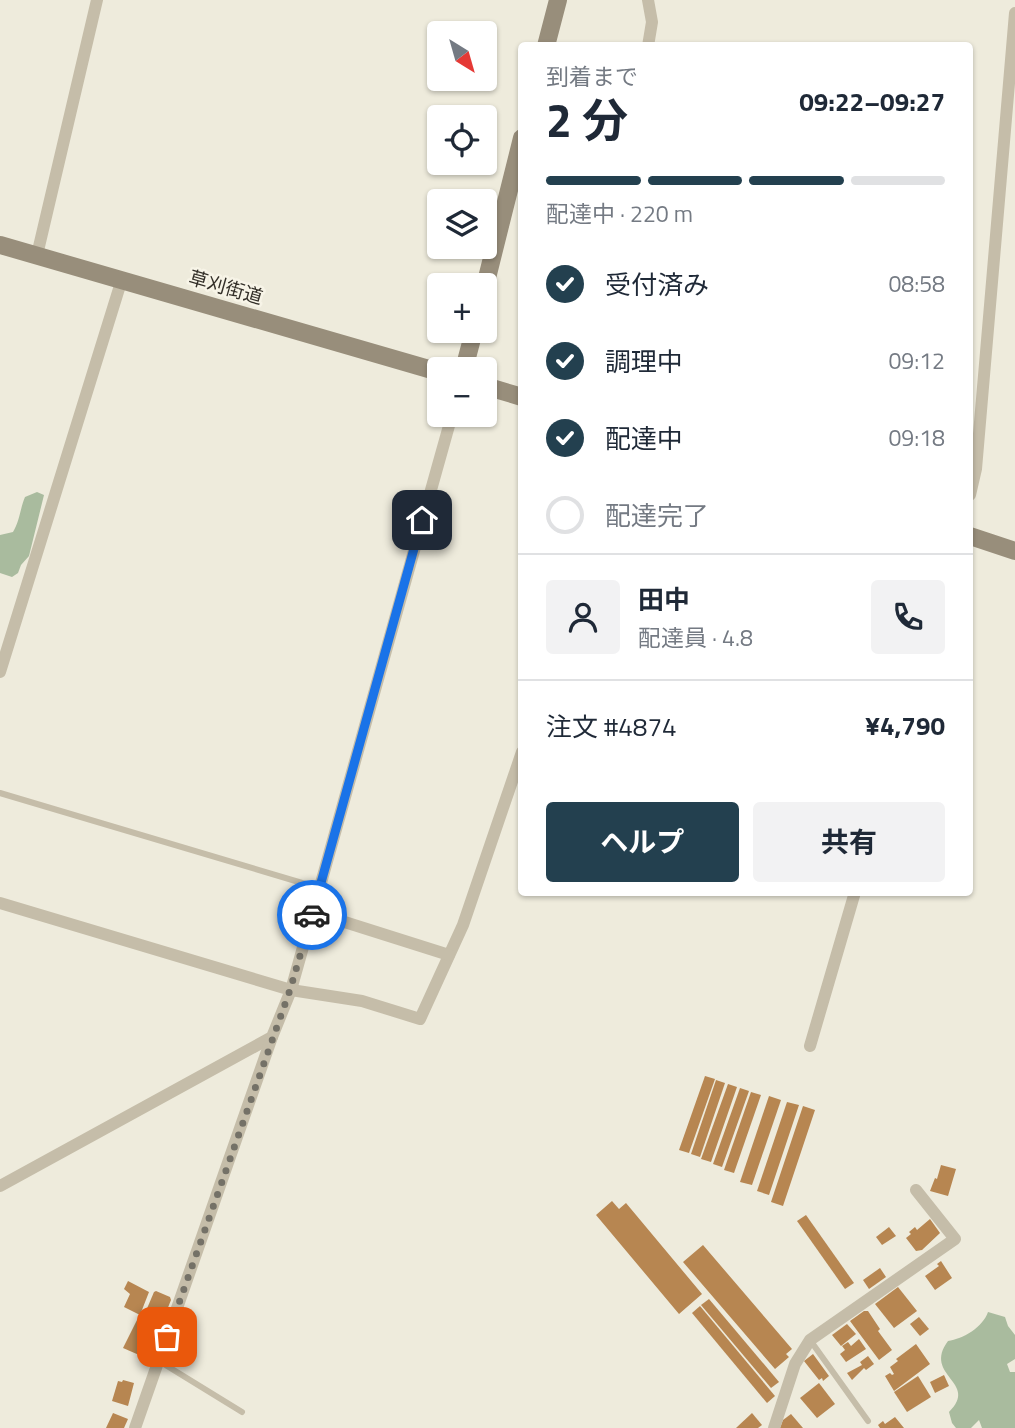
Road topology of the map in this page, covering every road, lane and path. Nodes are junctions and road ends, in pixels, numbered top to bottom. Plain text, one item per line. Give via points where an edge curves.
1 (97, 0) edge
2 (558, 0) edge
3 (648, 0) edge
4 (1015, 13) edge
5 (547, 42) edge
6 (649, 42) edge
7 (518, 154) edge
8 (0, 244) edge
9 (37, 255) junction
10 (488, 273) edge
11 (122, 279) junction
12 (427, 368) edge
13 (497, 390) edge
14 (518, 396) edge
15 (449, 427) edge
16 (973, 482) edge
17 (973, 537) edge
18 (1015, 551) edge
19 (0, 672) edge
20 (518, 764) edge
21 (0, 793) edge
22 (319, 888) junction
23 (854, 896) edge
24 (0, 902) edge
25 (313, 912) junction
26 (449, 955) junction
27 (290, 990) junction
28 (272, 1037) junction
29 (810, 1046) dead end
30 (0, 1186) edge
31 (916, 1189) dead end
32 (810, 1340) junction
33 (159, 1361) junction
34 (242, 1412) dead end
35 (868, 1421) dead end
36 (135, 1428) edge
37 (774, 1428) edge

1 - 9 street
2 - 5 street
3 - 6 street via 652,22
4 - 16 street
7 - 10 street
8 - 9 street, 草刈街道
9 - 11 street, 草刈街道
11 - 12 street, 草刈街道
11 - 19 street
13 - 14 street
15 - 22 street
17 - 18 street
20 - 26 street
21 - 22 lane
22 - 25 street
23 - 29 street
24 - 27 street
25 - 26 street
25 - 27 street
26 - 27 street via 420,1019 362,1001
27 - 28 street
28 - 30 street
28 - 33 street
31 - 32 street via 955,1239
32 - 35 lane
32 - 37 street via 795,1364
33 - 34 lane
33 - 36 street

